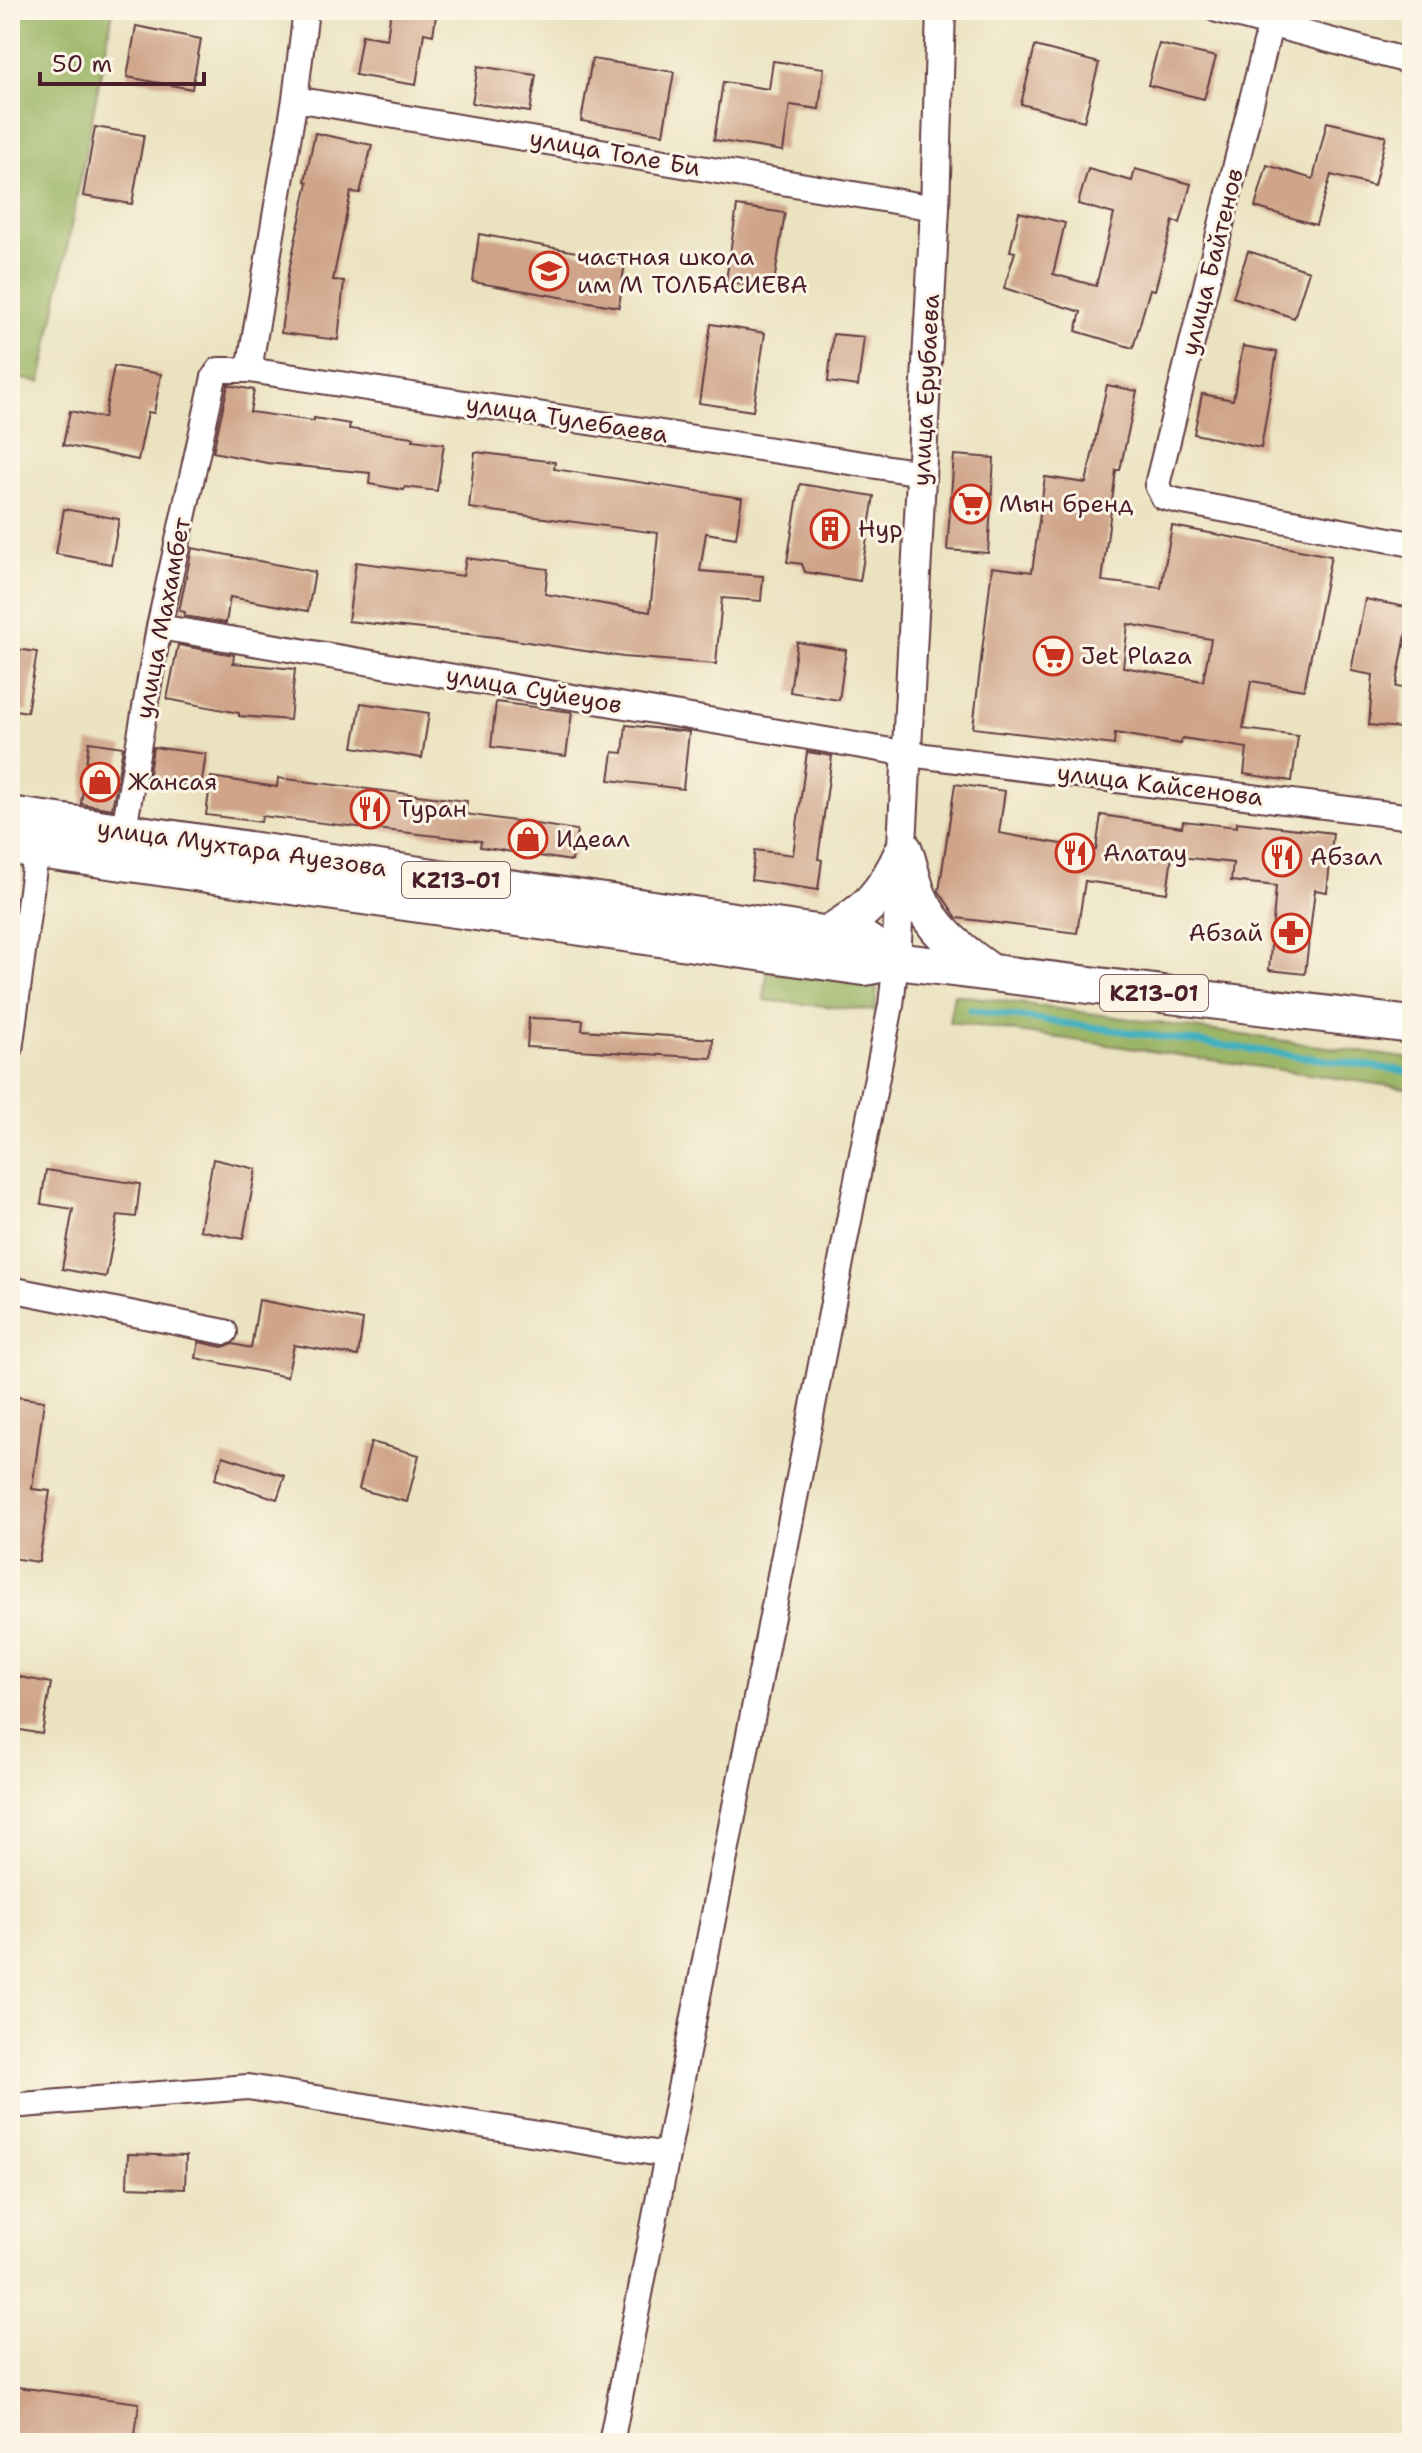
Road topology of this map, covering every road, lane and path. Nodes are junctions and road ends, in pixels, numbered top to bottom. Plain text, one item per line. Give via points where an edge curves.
1 (306, 10) edge
2 (941, 10) edge
3 (1217, 10) edge
4 (1272, 16) edge
5 (1412, 62) edge
6 (295, 99) junction
7 (935, 208) junction
8 (249, 370) junction
9 (214, 377) joint
10 (922, 473) junction
11 (1412, 544) edge
12 (159, 627) junction
13 (909, 754) junction
14 (1412, 816) edge
15 (24, 833) edge
16 (121, 845) junction
17 (904, 850) junction
18 (826, 935) junction
19 (896, 961) junction
20 (991, 973) junction
21 (1412, 1025) edge
22 (10, 1050) edge
23 (10, 1289) edge
24 (225, 1332) dead end
25 (10, 2106) edge
26 (667, 2155) junction
27 (611, 2443) edge

1 - 6 street
2 - 7 street, улица Ерубаева
3 - 4 street
4 - 5 street
4 - 11 street, улица Байтенов via 1157,485 1163,497 1178,501
6 - 7 street, улица Толе Би
6 - 8 street
7 - 10 street, улица Ерубаева
8 - 9 street, улица Тулебаева via 219,370
8 - 10 street, улица Тулебаева
9 - 12 street, улица Махамбет
10 - 13 street, улица Ерубаева
12 - 13 street, улица Суйеуов
12 - 16 street, улица Махамбет
13 - 14 street, улица Кайсенова
13 - 17 street, улица Ерубаева
15 - 16 main road, улица Мухтара Ауезова / KZ13-01
15 - 22 street
16 - 18 main road, улица Мухтара Ауезова / KZ13-01
16 - 19 main road, улица Мухтара Ауезова / KZ13-01 via 864,967
17 - 18 main road via 873,904
17 - 19 street, улица Ерубаева
17 - 20 main road via 917,895 942,934
18 - 19 main road, улица Мухтара Ауезова / KZ13-01 via 864,940
19 - 20 main road, улица Мухтара Ауезова / KZ13-01
19 - 26 street
20 - 21 main road, улица Мухтара Ауезова / KZ13-01
23 - 24 street
25 - 26 street via 248,2087
26 - 27 street

